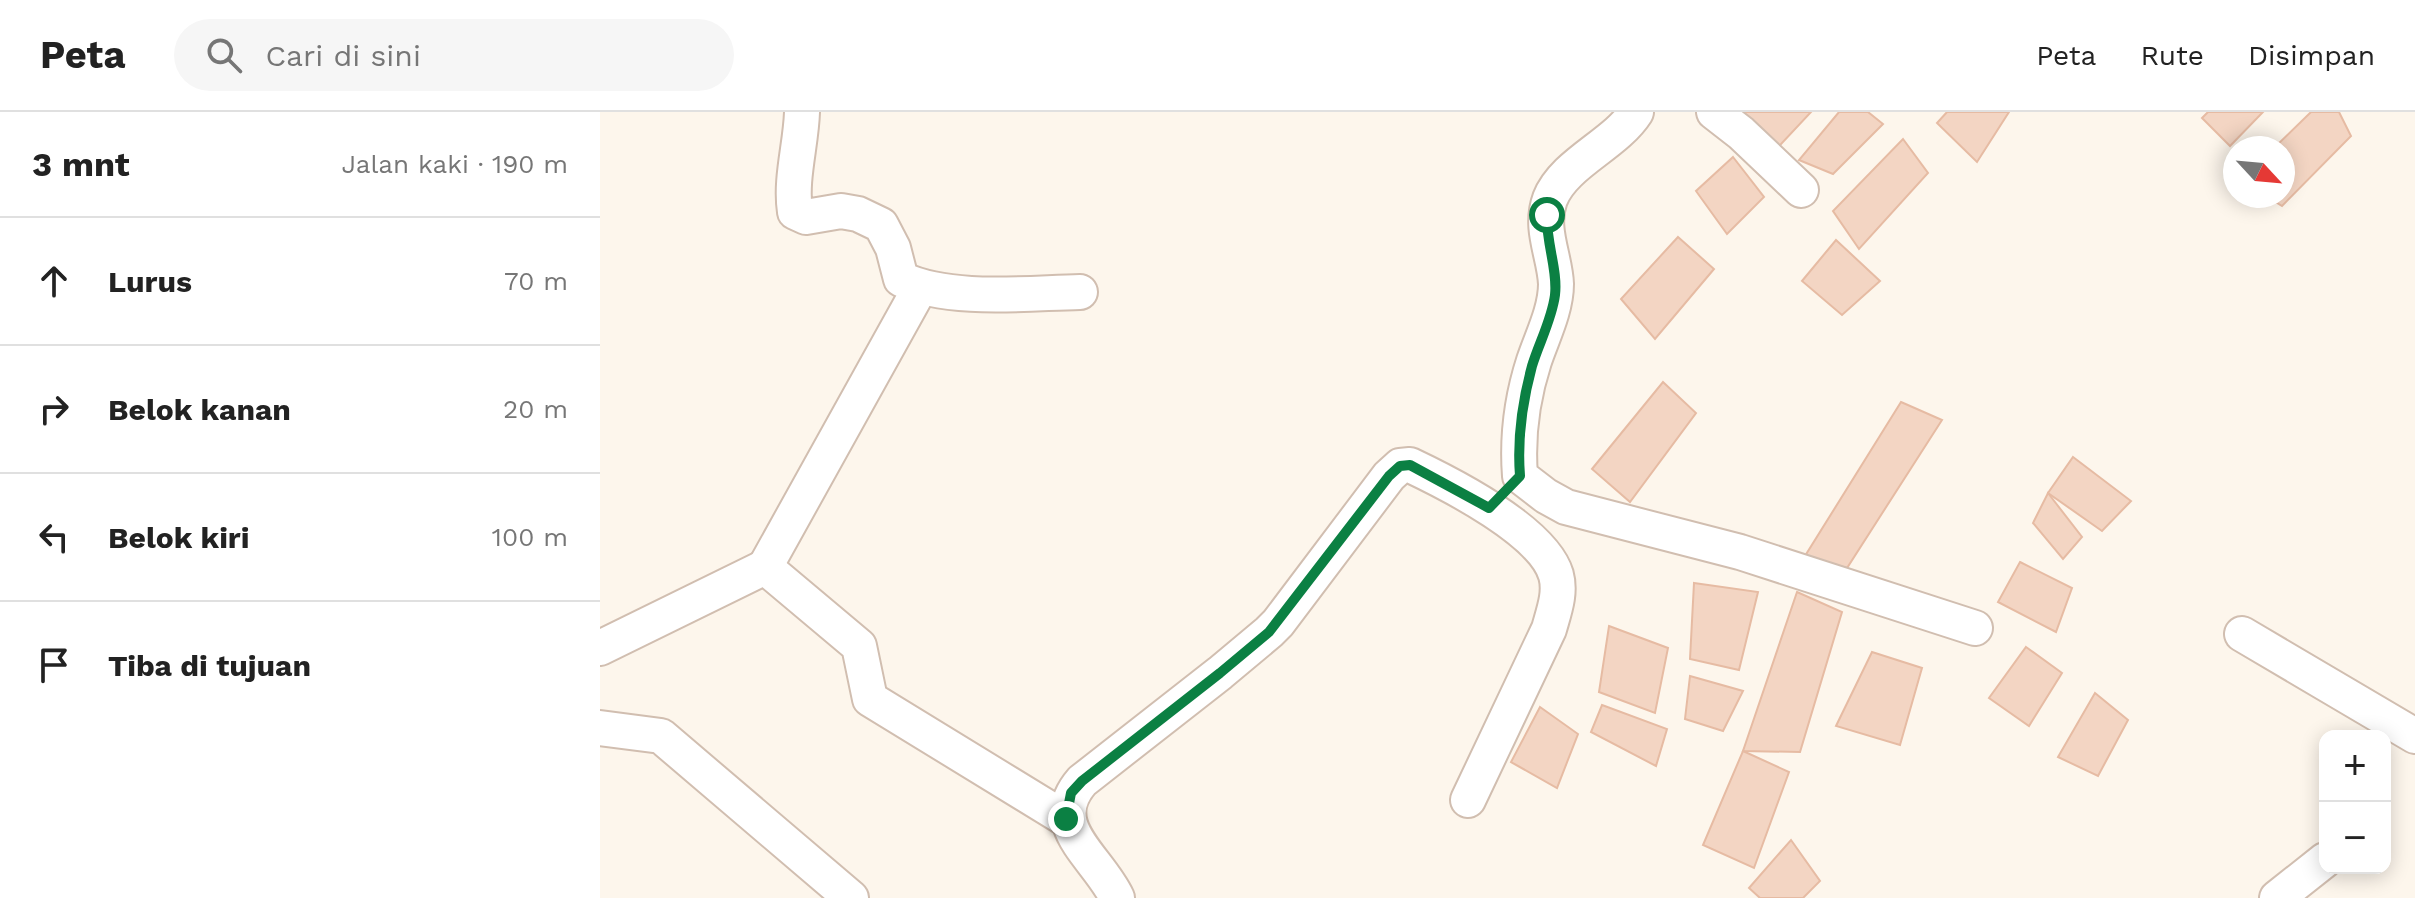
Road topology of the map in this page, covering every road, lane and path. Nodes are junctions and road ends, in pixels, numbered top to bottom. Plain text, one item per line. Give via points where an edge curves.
1 (802, 112) edge
2 (1636, 112) edge
3 (1714, 112) edge
4 (1801, 190) dead end
5 (920, 288) junction
6 (1080, 292) dead end
7 (1520, 476) junction
8 (1489, 508) junction
9 (765, 567) junction
10 (1975, 628) dead end
11 (2242, 634) dead end
12 (600, 648) edge
13 (600, 728) edge
14 (2398, 736) edge
15 (1468, 800) dead end
16 (1066, 819) junction
17 (2319, 865) edge
18 (851, 898) edge
19 (1117, 898) edge
20 (2277, 898) edge

1 - 5 street via 795,212 806,217 841,211 881,225 901,279
2 - 7 street via 1571,172 1550,200 1546,235 1555,298 1520,421
3 - 4 street
5 - 6 street via 957,293
5 - 9 street
7 - 8 street
7 - 10 street via 1566,507 1740,552
8 - 15 street via 1549,558 1558,600
8 - 16 street via 1410,465 1400,466 1278,623 1082,781 1071,793
9 - 12 street
9 - 16 street via 859,646 870,699
11 - 14 street
13 - 18 street via 661,736
16 - 19 street
17 - 20 street

